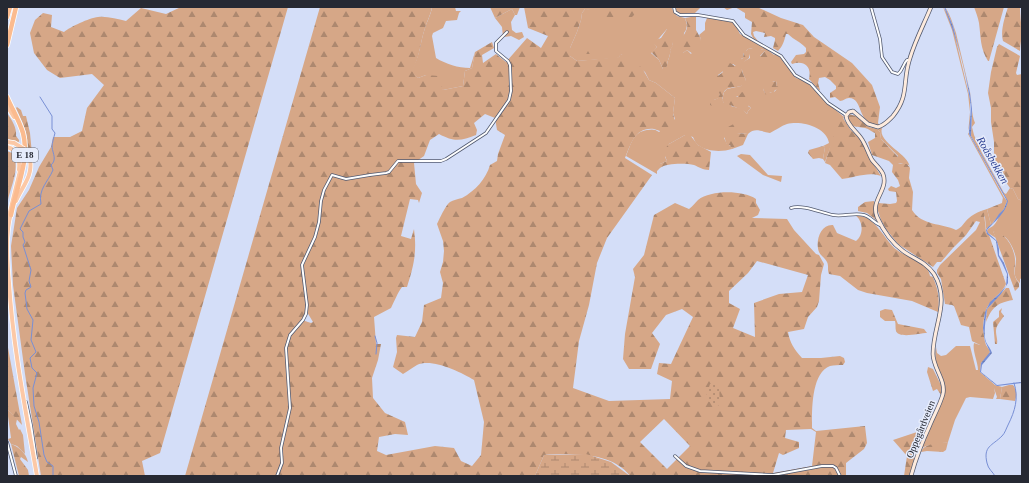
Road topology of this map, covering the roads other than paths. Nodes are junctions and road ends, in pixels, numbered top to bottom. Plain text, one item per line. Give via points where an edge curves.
1 (10, 7) edge
2 (15, 7) edge
3 (674, 7) edge
4 (871, 7) edge
5 (931, 7) edge
6 (7, 18) edge
7 (506, 32) dead end
8 (7, 33) edge
9 (7, 45) edge
10 (909, 60) junction
11 (7, 96) edge
12 (7, 106) edge
13 (846, 115) junction
14 (7, 142) edge
15 (7, 147) edge
16 (16, 183) junction
17 (791, 208) dead end
18 (11, 215) junction
19 (881, 224) junction
20 (7, 227) edge
21 (7, 280) edge
22 (7, 442) edge
23 (675, 456) dead end
24 (16, 476) edge
25 (36, 476) edge
26 (277, 476) edge
27 (840, 476) edge
28 (911, 476) edge

1 - 6 highway
2 - 8 highway
2 - 9 highway
3 - 13 street via 680,16 698,15 734,22 744,35 781,56 795,75 811,84 828,103
4 - 10 street via 882,57 892,72 898,74
5 - 10 main road
7 - 26 street via 496,43 496,51 510,66 511,91 509,100 486,134 441,161 398,161 386,173 346,179 332,174 328,181 321,200 315,237 302,265 306,314 290,335 286,348 290,408 281,448 282,462
10 - 13 main road via 903,100 886,123 881,127 875,127 855,112
11 - 18 highway, E 18 via 21,128 25,148 24,163
12 - 16 highway, E 18 via 17,122 22,141 22,162
13 - 19 main road, Oppegårdveien via 848,122 862,139 871,158 884,175 884,184 875,207
14 - 18 highway, bridge via 24,149 31,166 30,175
15 - 16 highway via 15,150 19,157
16 - 20 highway, E 18
17 - 19 street, Oppegårdveien via 799,206 839,216 860,214
18 - 25 highway, E 18 via 7,257 14,342
19 - 28 main road, Oppegårdveien via 897,246 929,267 942,294 933,356 943,384 943,394
21 - 25 highway, E 18 via 13,342
22 - 24 street
23 - 27 street via 686,466 700,471 773,475 832,466

